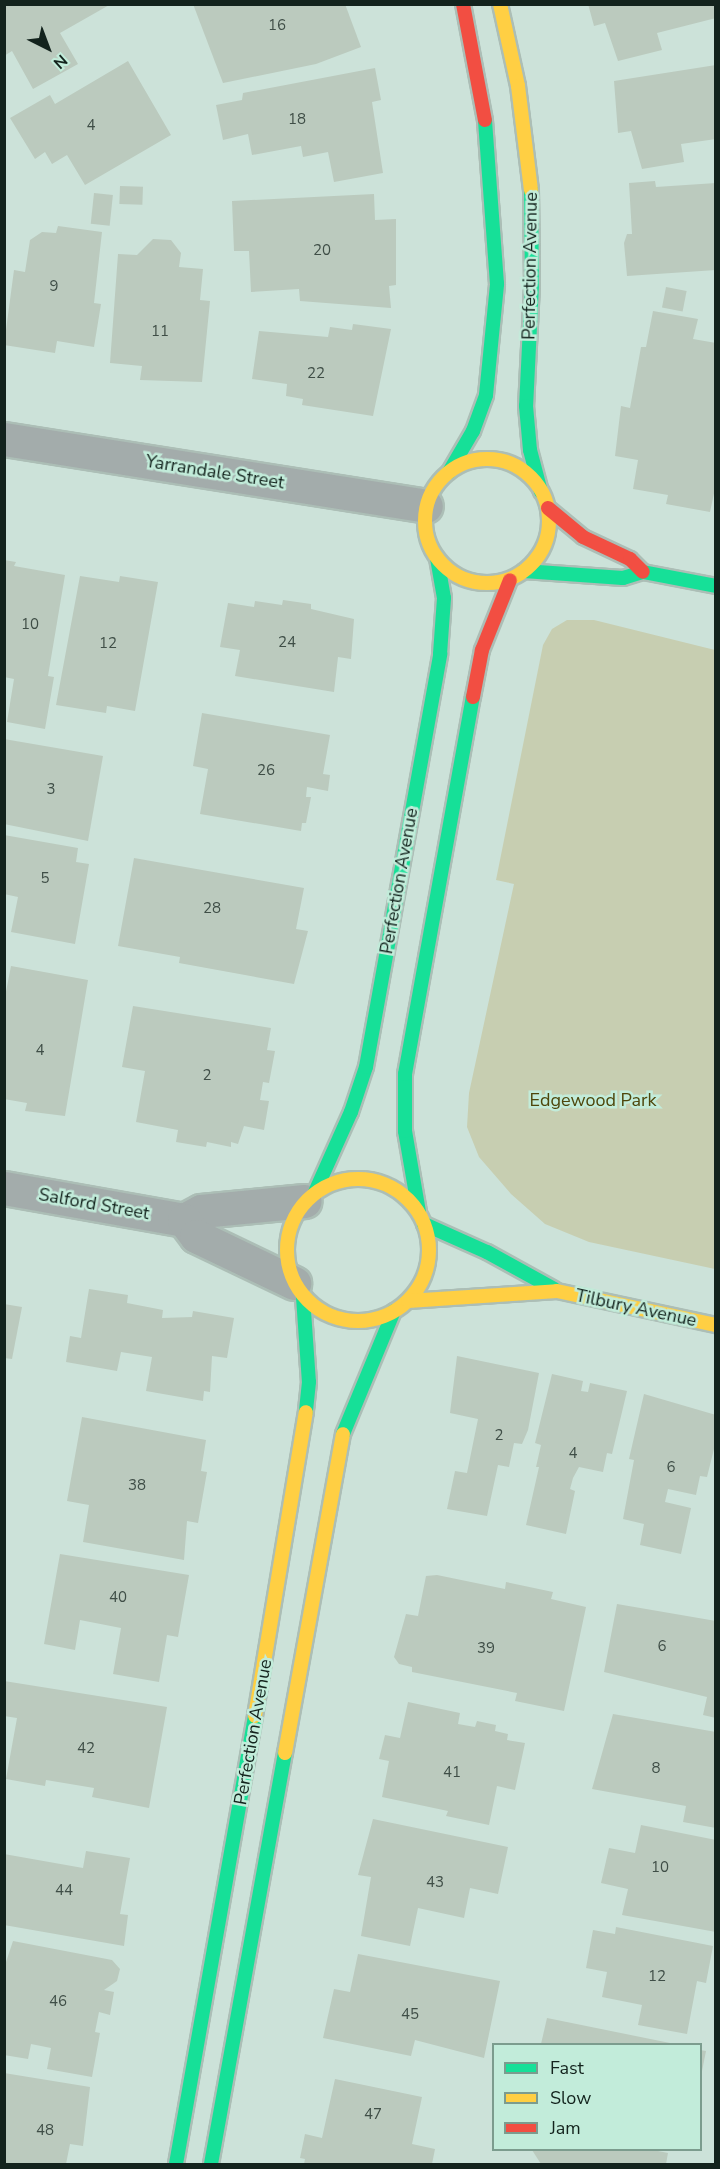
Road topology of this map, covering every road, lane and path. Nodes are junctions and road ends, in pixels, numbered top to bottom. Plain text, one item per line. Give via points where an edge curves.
1 (463, 4) edge
2 (500, 4) edge
3 (4, 439) edge
4 (448, 472) junction
5 (542, 492) junction
6 (426, 506) junction
7 (548, 508) junction
8 (437, 560) junction
9 (524, 571) junction
10 (643, 573) junction
11 (510, 580) junction
12 (716, 586) edge
13 (4, 1188) edge
14 (310, 1196) junction
15 (422, 1218) junction
16 (184, 1221) junction
17 (298, 1290) junction
18 (557, 1291) junction
19 (408, 1301) junction
20 (394, 1311) junction
21 (716, 1325) edge
22 (176, 2164) edge
23 (211, 2164) edge

1 - 4 main road, Perfection Avenue via 481,85 492,171 497,284 486,394 473,430
2 - 5 main road, Perfection Avenue via 518,86 531,184 533,275 526,406 530,450
3 - 6 street, Yarrandale Street
4 - 5 main road via 464,463 500,460 531,477
4 - 6 main road
5 - 7 main road
6 - 8 main road via 425,533
7 - 9 main road via 545,543
7 - 10 main road via 583,537 630,559
8 - 11 main road via 462,579 486,583
8 - 14 main road, Perfection Avenue via 444,598 440,654 366,1067 351,1112
9 - 10 main road via 623,578
9 - 11 main road
10 - 12 main road
11 - 15 main road via 482,650 405,1074 405,1131
13 - 16 street, Salford Street
14 - 15 main road via 336,1182 370,1181 402,1194
14 - 16 street via 201,1211
14 - 17 main road via 293,1220 287,1240 287,1262
15 - 18 main road, Tilbury Avenue
15 - 19 main road via 428,1265
16 - 17 street via 196,1236
17 - 20 main road via 318,1310 356,1322
17 - 22 main road, Perfection Avenue via 309,1382 296,1489
18 - 19 main road, Tilbury Avenue
18 - 21 main road, Tilbury Avenue
19 - 20 main road
20 - 23 main road, Perfection Avenue via 356,1396 340,1444

